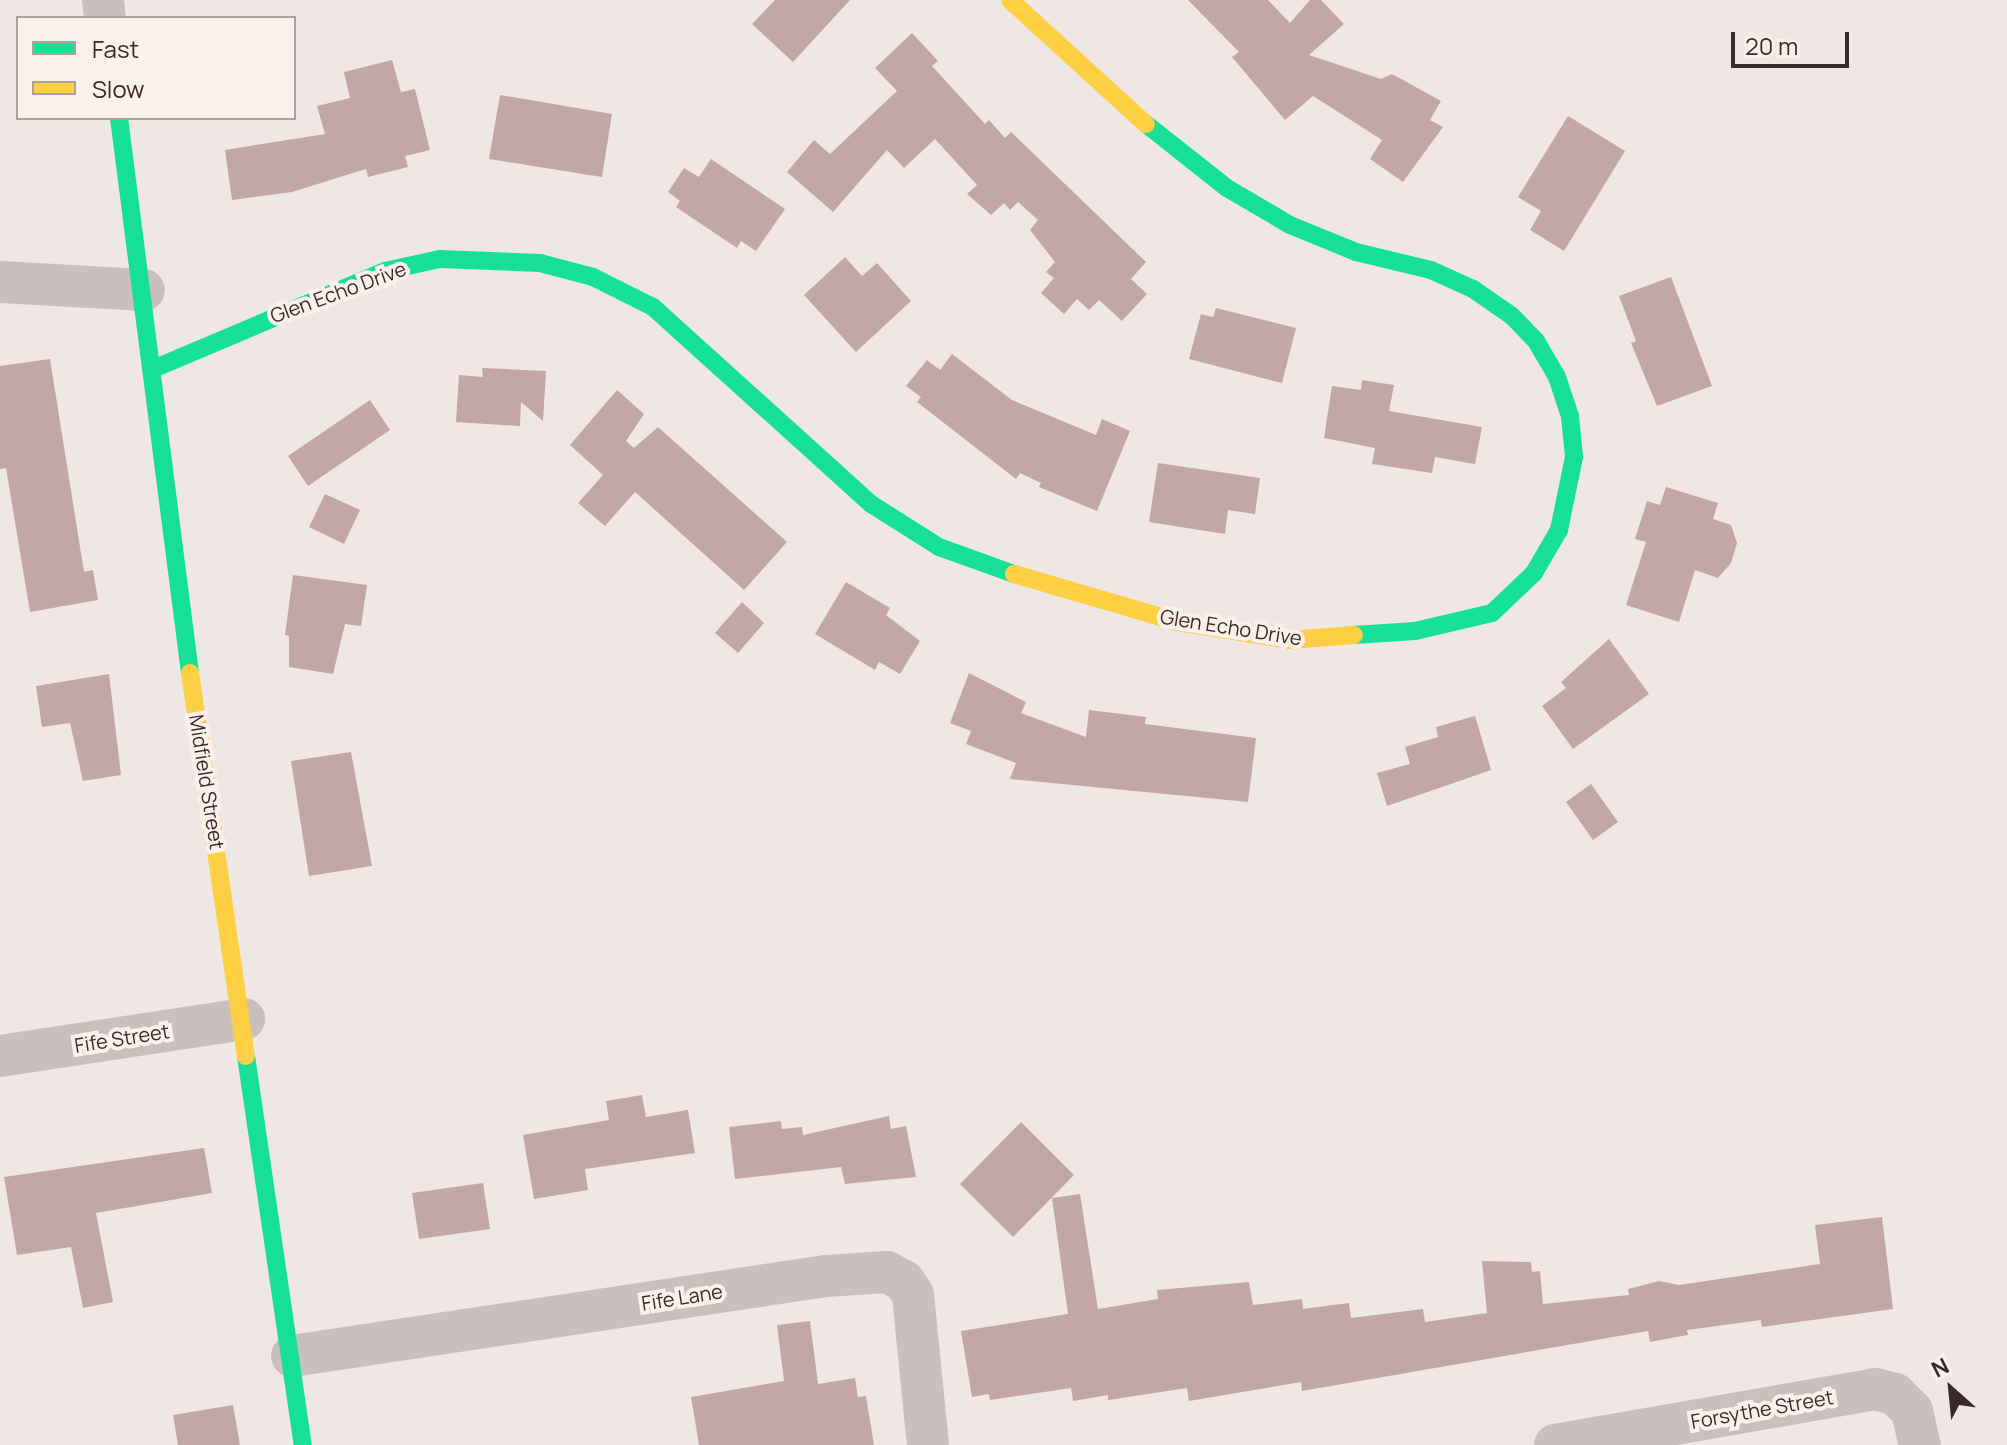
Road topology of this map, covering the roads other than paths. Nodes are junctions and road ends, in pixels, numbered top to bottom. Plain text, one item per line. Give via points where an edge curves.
1 (1010, 0) edge
2 (119, 120) edge
3 (0, 282) edge
4 (144, 290) junction
5 (153, 369) junction
6 (244, 1019) junction
7 (0, 1056) edge
8 (292, 1356) junction
9 (303, 1445) edge
10 (928, 1445) edge
11 (1555, 1445) edge
12 (1920, 1445) edge

1 - 5 street, Glen Echo Drive via 1112,97 1227,188 1290,225 1343,247 1431,270 1473,289 1512,316 1536,341 1557,377 1570,416 1574,457 1559,530 1534,573 1492,613 1415,631 1290,640 1178,622 981,564 939,547 871,504 653,307 593,277 540,263 454,259 385,271
2 - 4 street, Midfield Street
3 - 4 street
4 - 5 street, Midfield Street
5 - 6 street, Midfield Street via 182,617
6 - 7 street, Fife Street
6 - 8 street, Midfield Street
8 - 9 street, Midfield Street
8 - 10 street, Fife Lane via 810,1278 887,1272 904,1281 913,1295
11 - 12 street, Forsythe Street via 1875,1389 1895,1394 1912,1411

